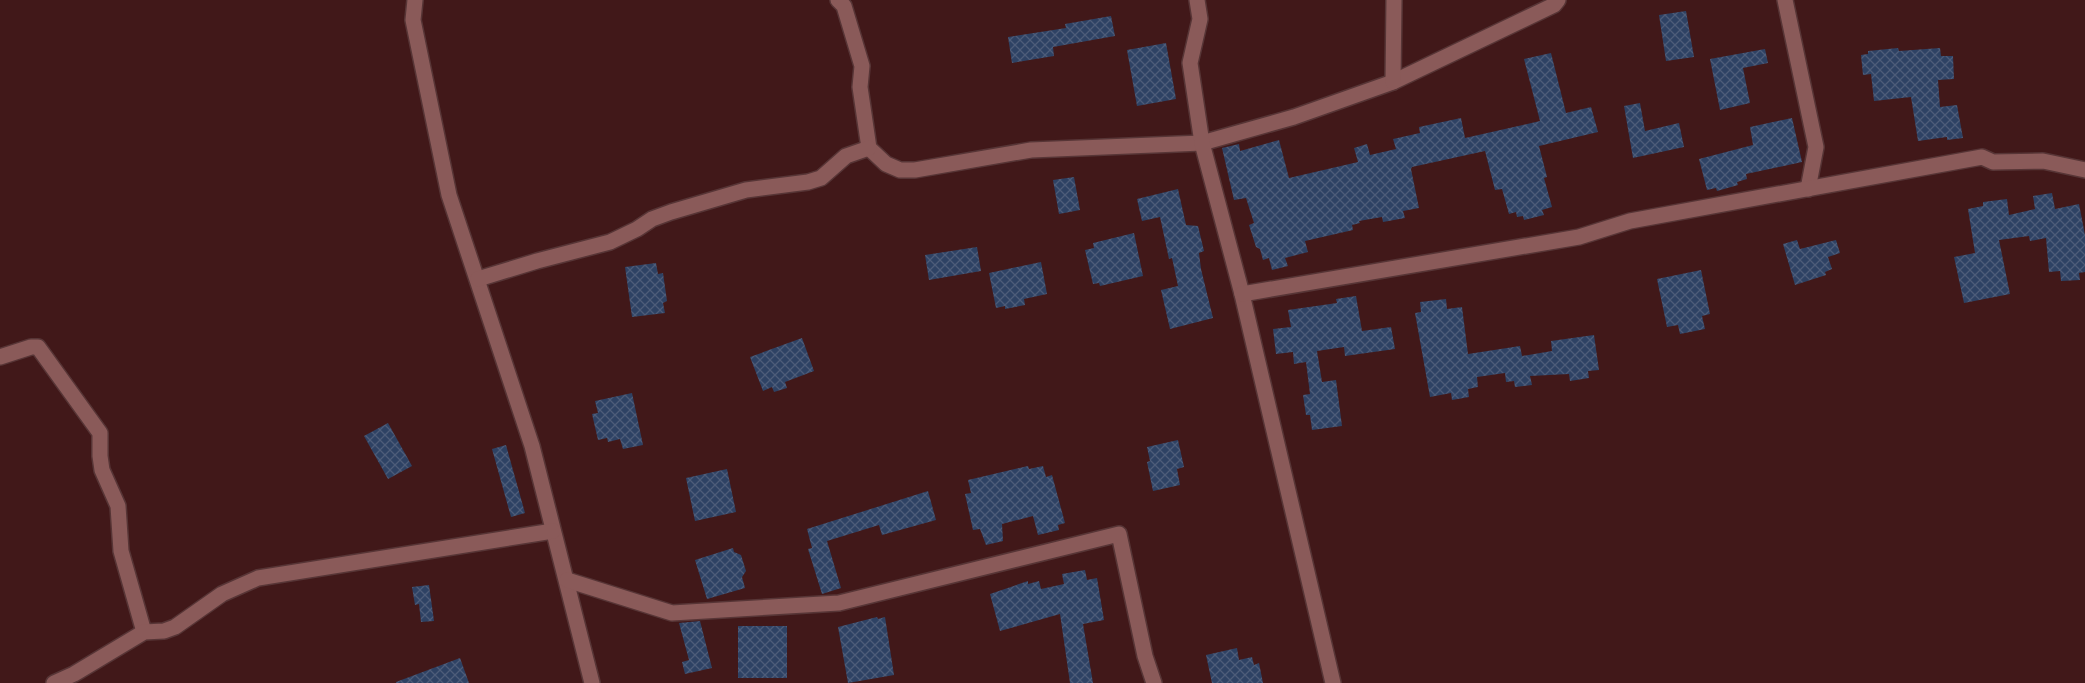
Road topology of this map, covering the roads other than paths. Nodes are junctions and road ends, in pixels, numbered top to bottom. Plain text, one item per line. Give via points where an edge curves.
1 (415, 0) edge
2 (838, 0) edge
3 (1197, 0) edge
4 (1394, 0) edge
5 (1558, 0) edge
6 (1785, 0) edge
7 (1392, 82) junction
8 (1202, 143) junction
9 (869, 148) junction
10 (2085, 170) edge
11 (1808, 189) junction
12 (478, 279) junction
13 (1242, 294) junction
14 (0, 356) edge
15 (553, 531) junction
16 (567, 580) junction
17 (144, 632) junction
18 (54, 683) edge
19 (592, 683) edge
20 (1154, 683) edge
21 (1333, 683) edge

1 - 12 street via 413,20 438,149 449,195
2 - 9 street via 844,6 860,56 860,87
3 - 8 street via 1200,20 1190,63
4 - 7 street
5 - 7 street via 1554,5
6 - 11 street via 1816,147
7 - 8 street via 1294,117
8 - 9 street via 1031,150 915,170 900,170 886,164
8 - 13 street
9 - 12 street via 846,156 821,178 746,190 671,212 610,242
10 - 11 street via 2043,161 1993,162 1982,157
11 - 13 street via 1630,221 1579,237
12 - 15 street via 532,446
13 - 21 street
14 - 17 street via 38,347 100,433 102,470 118,506 120,551
15 - 16 street
15 - 17 street via 258,578 222,594 175,627
16 - 19 street
16 - 20 street via 672,613 839,604 1118,534
17 - 18 street

